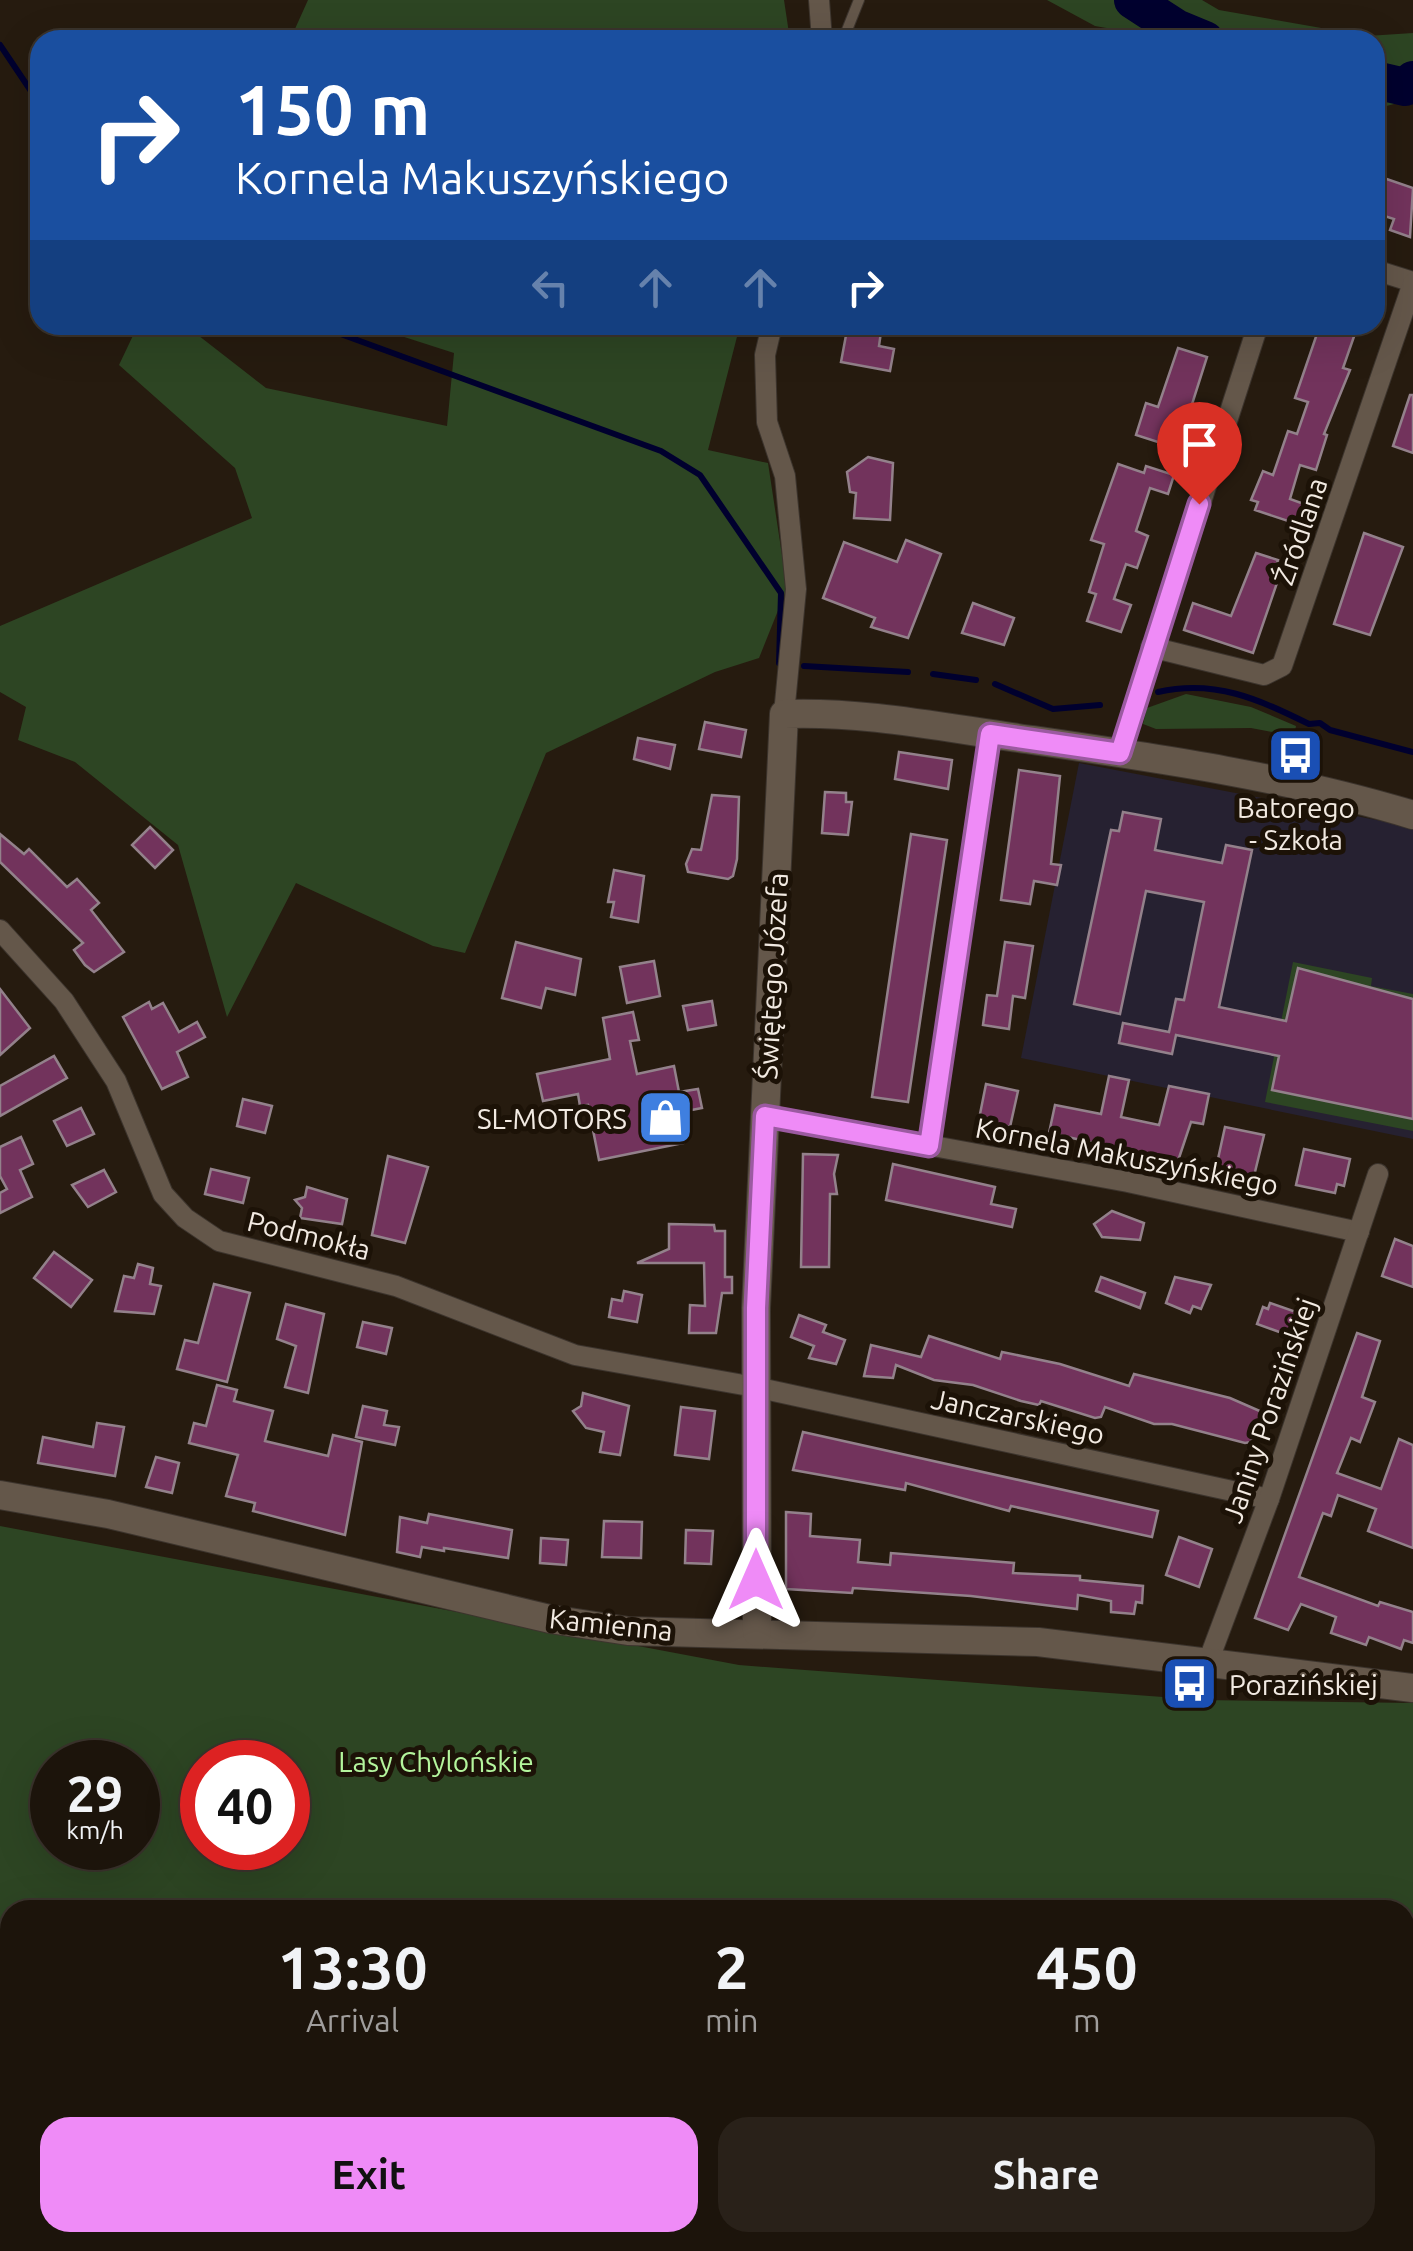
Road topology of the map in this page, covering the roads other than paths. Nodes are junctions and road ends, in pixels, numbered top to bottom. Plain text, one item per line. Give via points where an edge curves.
1 (819, 0) edge
2 (859, 0) edge
3 (821, 30) edge
4 (847, 30) edge
5 (1385, 273) edge
6 (1413, 282) edge
7 (770, 335) edge
8 (1255, 335) edge
9 (1151, 647) junction
10 (784, 714) junction
11 (990, 734) junction
12 (1120, 753) junction
13 (1413, 814) edge
14 (0, 930) edge
15 (765, 1116) junction
16 (929, 1146) junction
17 (1378, 1174) dead end
18 (1359, 1232) junction
19 (756, 1387) junction
20 (0, 1496) edge
21 (1269, 1499) junction
22 (757, 1632) junction
23 (1208, 1662) junction
24 (1413, 1688) edge

1 - 3 street
2 - 4 lane
5 - 6 street, Źródlana
6 - 9 street, Źródlana via 1282,666 1264,676
7 - 10 street, Świętego Józefa via 767,422 786,476 796,590
8 - 9 street
9 - 12 street
10 - 11 street
10 - 15 street, Świętego Józefa
11 - 12 street
11 - 16 street
12 - 13 street
14 - 19 street, Podmokła via 64,1001 116,1081 163,1194 220,1241 396,1286 574,1355
15 - 16 street, Kornela Makuszyńskiego
15 - 19 street, Świętego Józefa
16 - 18 street, Kornela Makuszyńskiego
17 - 18 street, Janiny Porazińskiej
18 - 21 street, Janiny Porazińskiej
19 - 21 street, Janczarskiego
19 - 22 street, Świętego Józefa
20 - 22 street, Kamienna via 124,1518 550,1619 628,1630
21 - 23 street, Janiny Porazińskiej
22 - 23 street, Kamienna via 1038,1642
23 - 24 street, Kamienna

